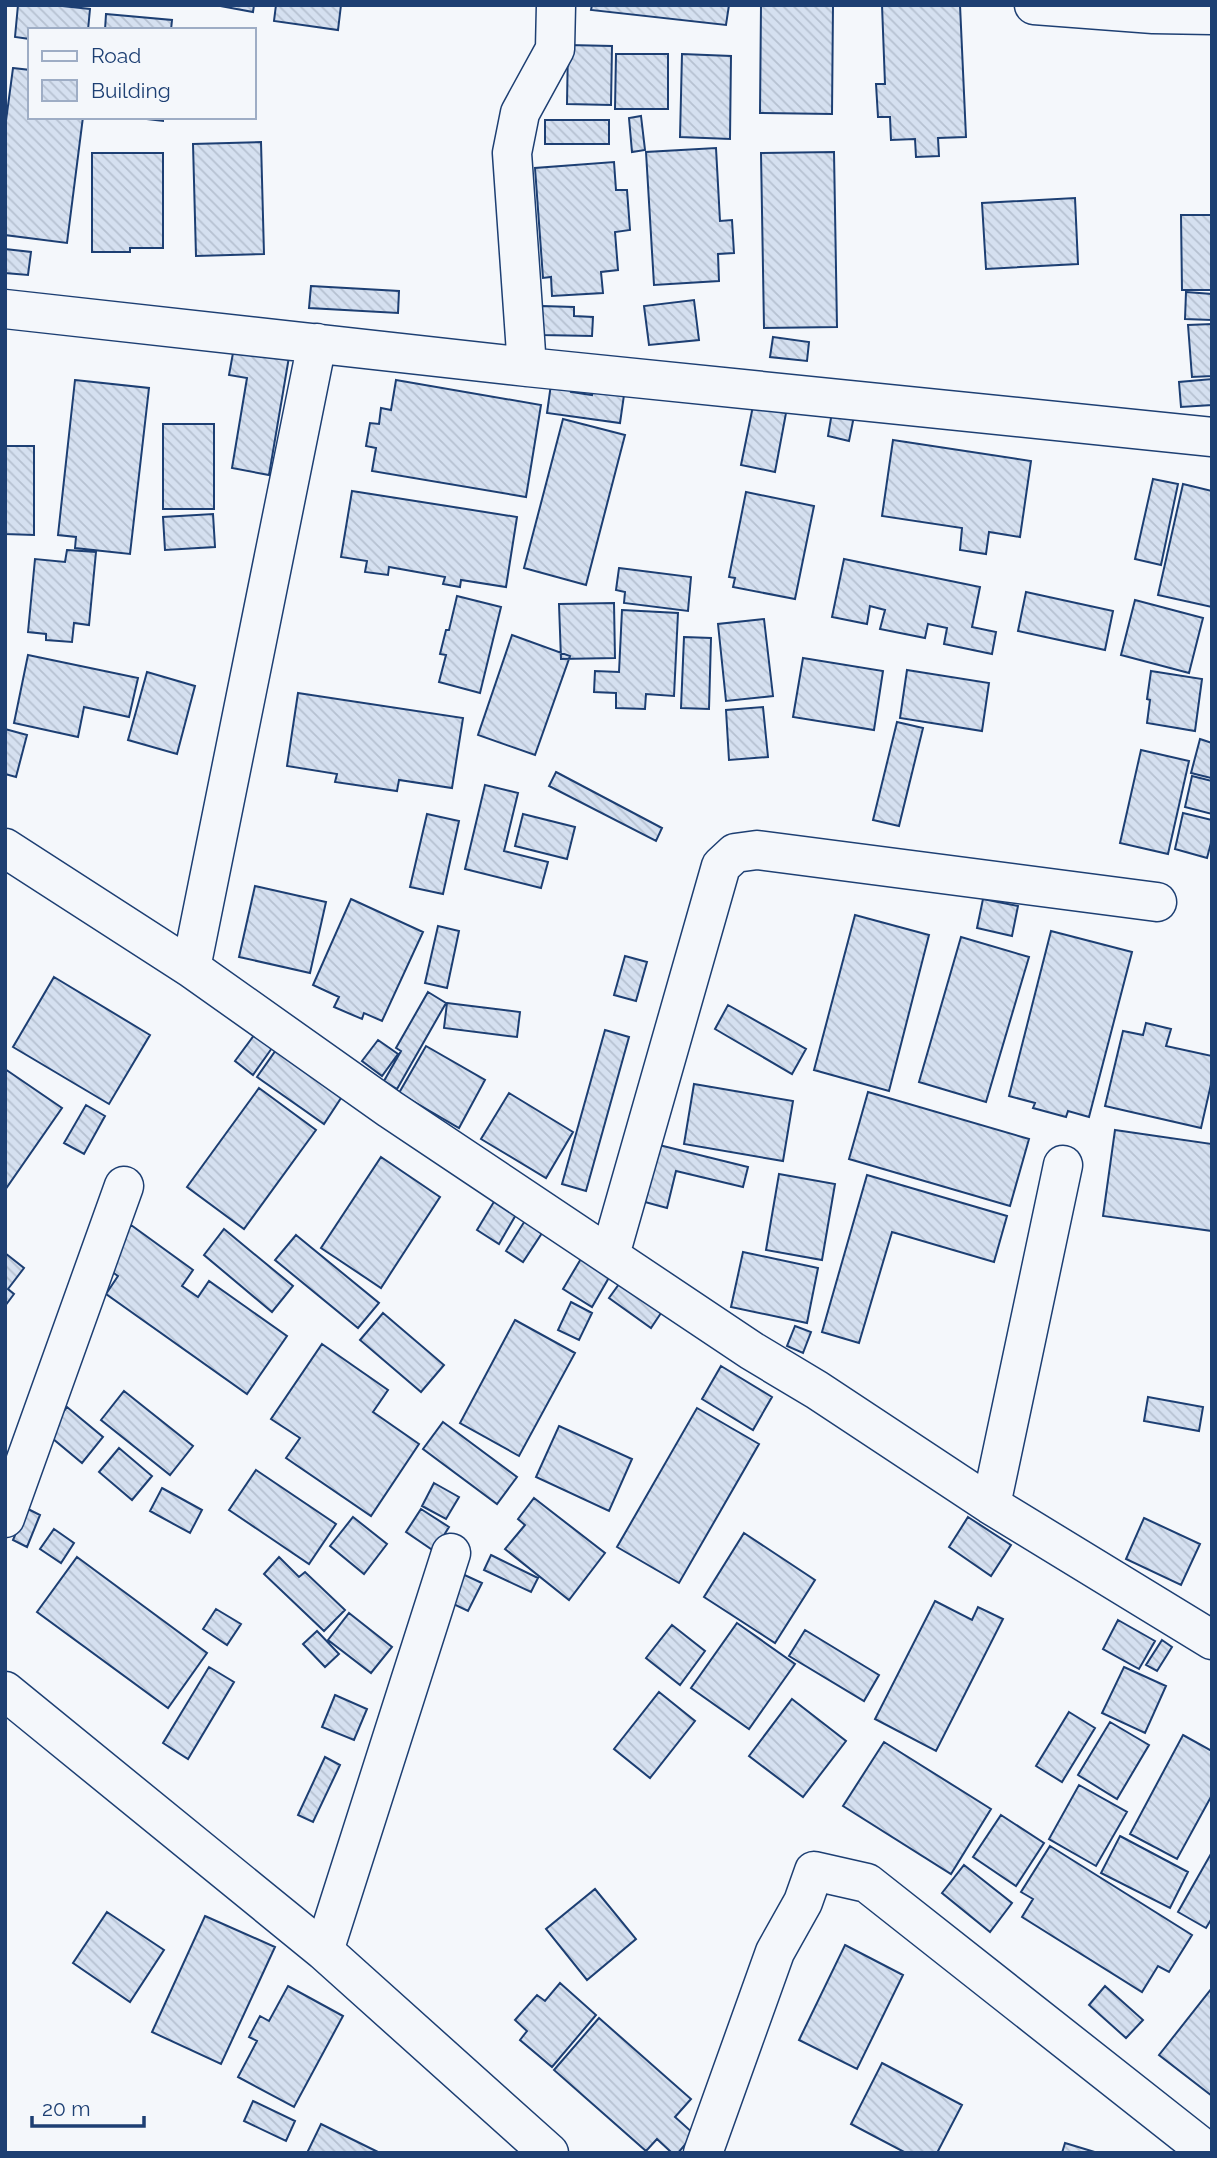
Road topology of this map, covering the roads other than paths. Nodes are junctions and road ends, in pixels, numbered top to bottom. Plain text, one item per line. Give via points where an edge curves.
1 (556, 5) edge
2 (1034, 5) edge
3 (1212, 15) edge
4 (5, 309) edge
5 (317, 343) junction
6 (527, 367) junction
7 (1212, 437) edge
8 (5, 848) edge
9 (1157, 902) dead end
10 (191, 968) junction
11 (1063, 1165) dead end
12 (124, 1186) dead end
13 (610, 1255) junction
14 (991, 1505) junction
15 (5, 1518) edge
16 (451, 1553) dead end
17 (1212, 1640) edge
18 (5, 1691) edge
19 (324, 1951) junction
20 (549, 2153) edge
21 (703, 2153) edge
22 (1209, 2153) edge

1 - 6 street via 555,49 520,113 512,153
2 - 3 street
4 - 5 street
5 - 6 street
5 - 10 street
6 - 7 street
8 - 10 street
9 - 13 street via 757,850 735,853 721,866
10 - 13 street via 390,1109
11 - 14 street
12 - 15 street
13 - 14 street
14 - 17 street
16 - 19 street
18 - 19 street
19 - 20 street
21 - 22 street via 775,1952 803,1902 814,1871 867,1883

